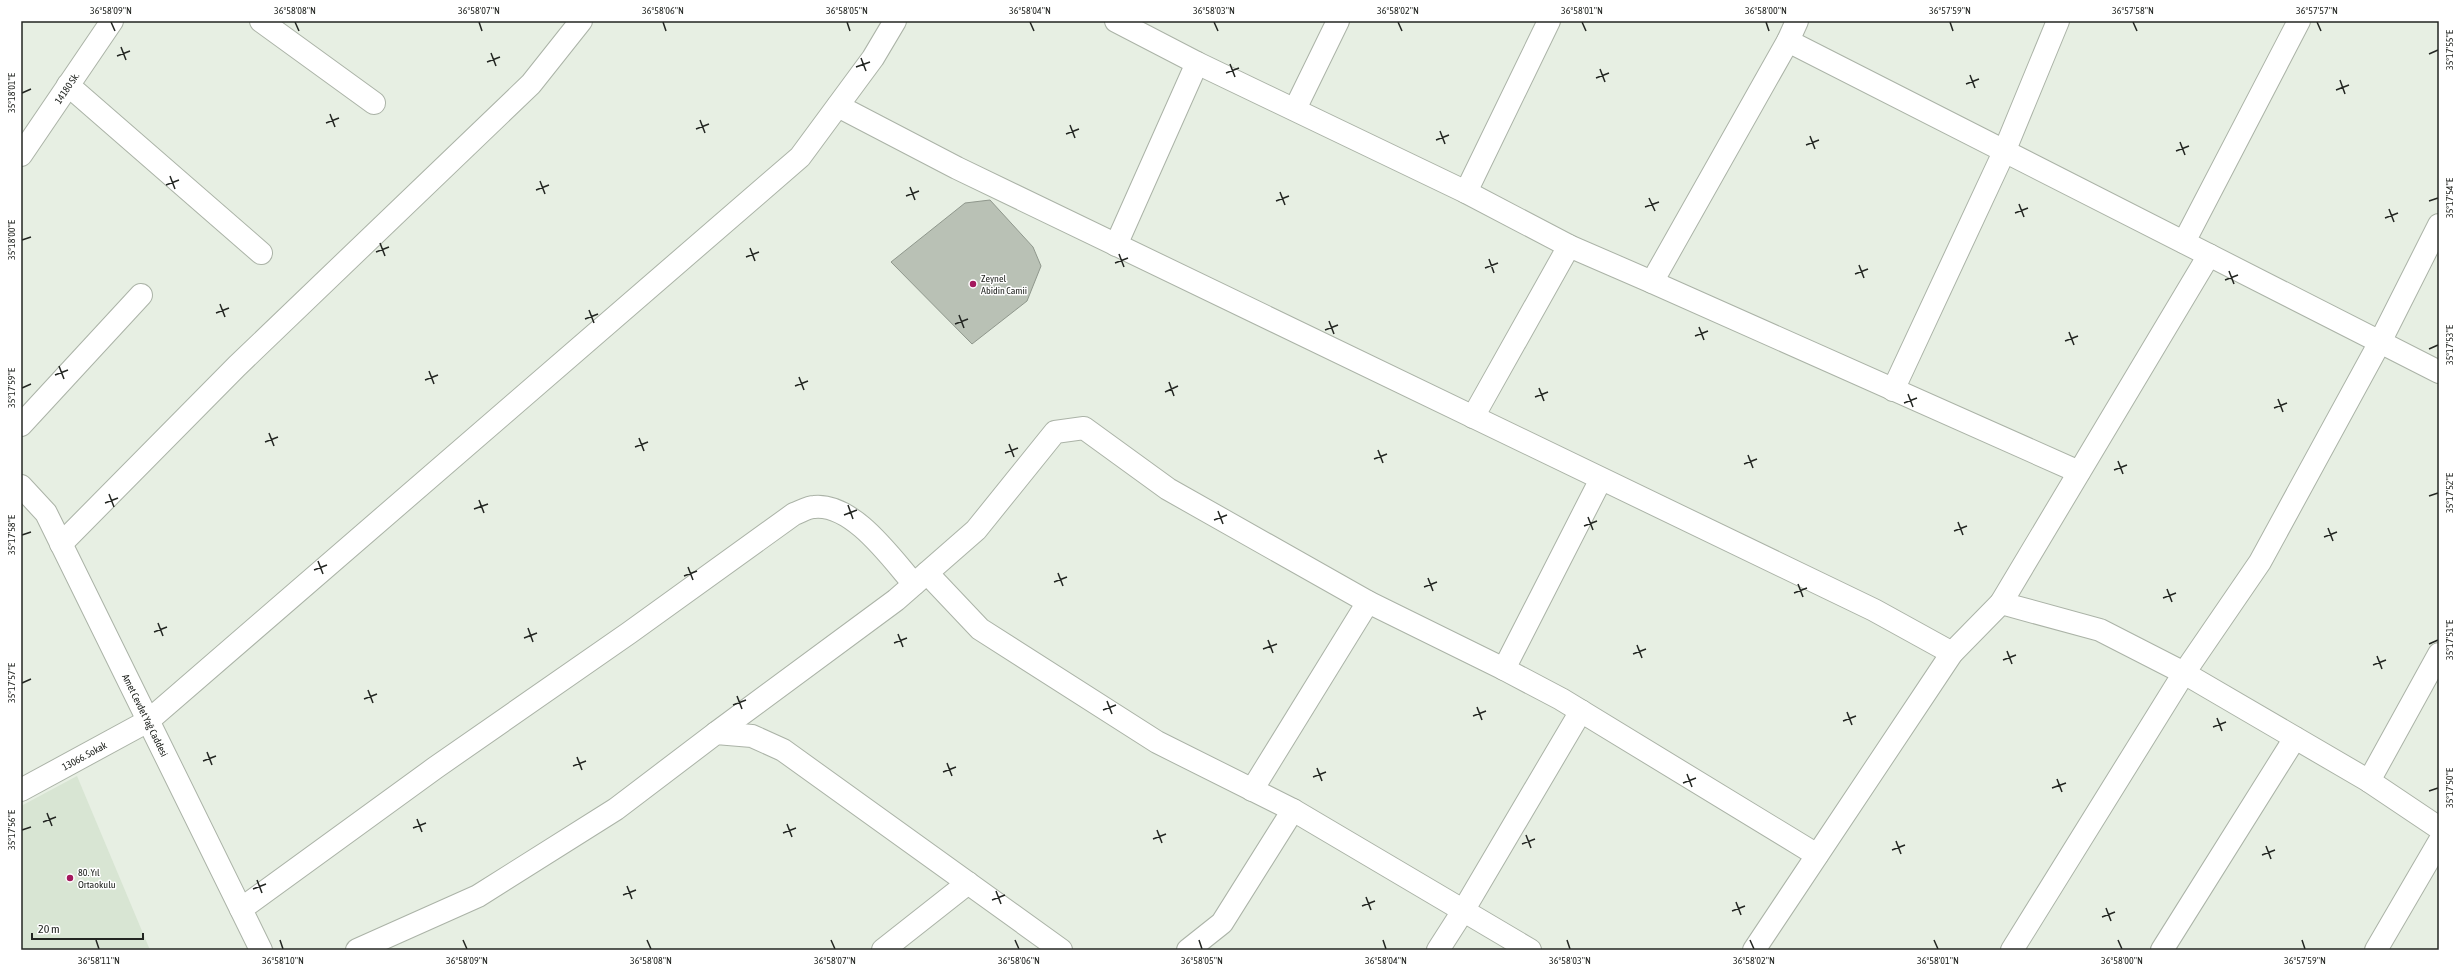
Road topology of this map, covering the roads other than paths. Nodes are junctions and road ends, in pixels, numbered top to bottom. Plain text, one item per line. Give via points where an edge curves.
1 (112, 21) edge
2 (261, 21) edge
3 (582, 21) edge
4 (895, 21) edge
5 (1338, 21) edge
6 (1549, 21) edge
7 (1797, 21) edge
8 (2058, 21) edge
9 (2299, 21) edge
10 (1127, 23) edge
11 (1788, 41) junction
12 (1197, 63) junction
13 (68, 85) junction
14 (374, 103) dead end
15 (838, 106) junction
16 (1295, 109) junction
17 (23, 150) edge
18 (2004, 152) junction
19 (1466, 192) junction
20 (2439, 225) edge
21 (2184, 242) junction
22 (1116, 245) junction
23 (1569, 246) junction
24 (261, 253) dead end
25 (2209, 256) junction
26 (1652, 282) junction
27 (141, 295) dead end
28 (2380, 342) junction
29 (2439, 372) edge
30 (1893, 390) junction
31 (1473, 417) junction
32 (21, 425) edge
33 (2079, 472) junction
34 (1601, 478) junction
35 (21, 486) edge
36 (61, 544) junction
37 (920, 579) junction
38 (1368, 602) junction
39 (2001, 603) junction
40 (1952, 653) junction
41 (2439, 654) edge
42 (1504, 668) junction
43 (2184, 673) junction
44 (1581, 711) junction
45 (148, 721) junction
46 (716, 733) junction
47 (2295, 738) junction
48 (2370, 781) junction
49 (21, 790) edge
50 (1252, 790) junction
51 (1292, 810) junction
52 (2439, 828) edge
53 (2439, 842) edge
54 (1817, 855) junction
55 (968, 883) junction
56 (241, 909) junction
57 (1464, 911) junction
58 (261, 950) edge
59 (357, 950) edge
60 (883, 950) edge
61 (1061, 950) edge
62 (1188, 950) edge
63 (1438, 950) edge
64 (1530, 950) edge
65 (1754, 950) edge
66 (2012, 950) edge
67 (2162, 950) edge
68 (2376, 950) edge

1 - 13 street, 14180 Sk.
2 - 14 street
3 - 36 street via 531,84 237,366
4 - 15 street, 13066. Sokak via 873,58
5 - 16 street
6 - 19 street
7 - 11 street
8 - 18 street
9 - 21 street
10 - 12 street
11 - 18 street
11 - 26 street
12 - 16 street
12 - 22 street
13 - 17 street, 14180 Sk.
13 - 24 street
15 - 22 street via 957,168
15 - 45 street, 13066. Sokak via 800,158
16 - 19 street
18 - 21 street
18 - 30 street
19 - 23 street
20 - 28 street
21 - 25 street
22 - 31 street
23 - 26 street
23 - 31 street
25 - 28 street
25 - 33 street
26 - 30 street
27 - 32 street
28 - 29 street
28 - 43 street via 2260,562
30 - 33 street
31 - 34 street
33 - 39 street
34 - 40 street via 1874,610
34 - 42 street
35 - 36 street, Amet Cevdet Yağ Caddesi via 46,513
36 - 45 street, Amet Cevdet Yağ Caddesi
37 - 38 street via 976,530 1055,432 1084,428 1168,489
37 - 46 street via 896,600
37 - 50 street via 980,629 1157,742
37 - 56 street via 864,528 837,510 814,506 794,514
38 - 42 street
38 - 50 street
39 - 40 street
39 - 43 street via 2100,630
40 - 54 street
41 - 48 street
42 - 44 street
43 - 47 street
43 - 66 street
44 - 54 street
44 - 57 street
45 - 49 street, 13066. Sokak
45 - 56 street, Amet Cevdet Yağ Caddesi
46 - 55 street via 752,736 783,750
46 - 59 street via 616,809 478,896
47 - 48 street
47 - 67 street
48 - 52 street
50 - 51 street
51 - 57 street
51 - 62 street via 1222,923
53 - 68 street
54 - 65 street
55 - 60 street
55 - 61 street
56 - 58 street, Amet Cevdet Yağ Caddesi
57 - 63 street
57 - 64 street

